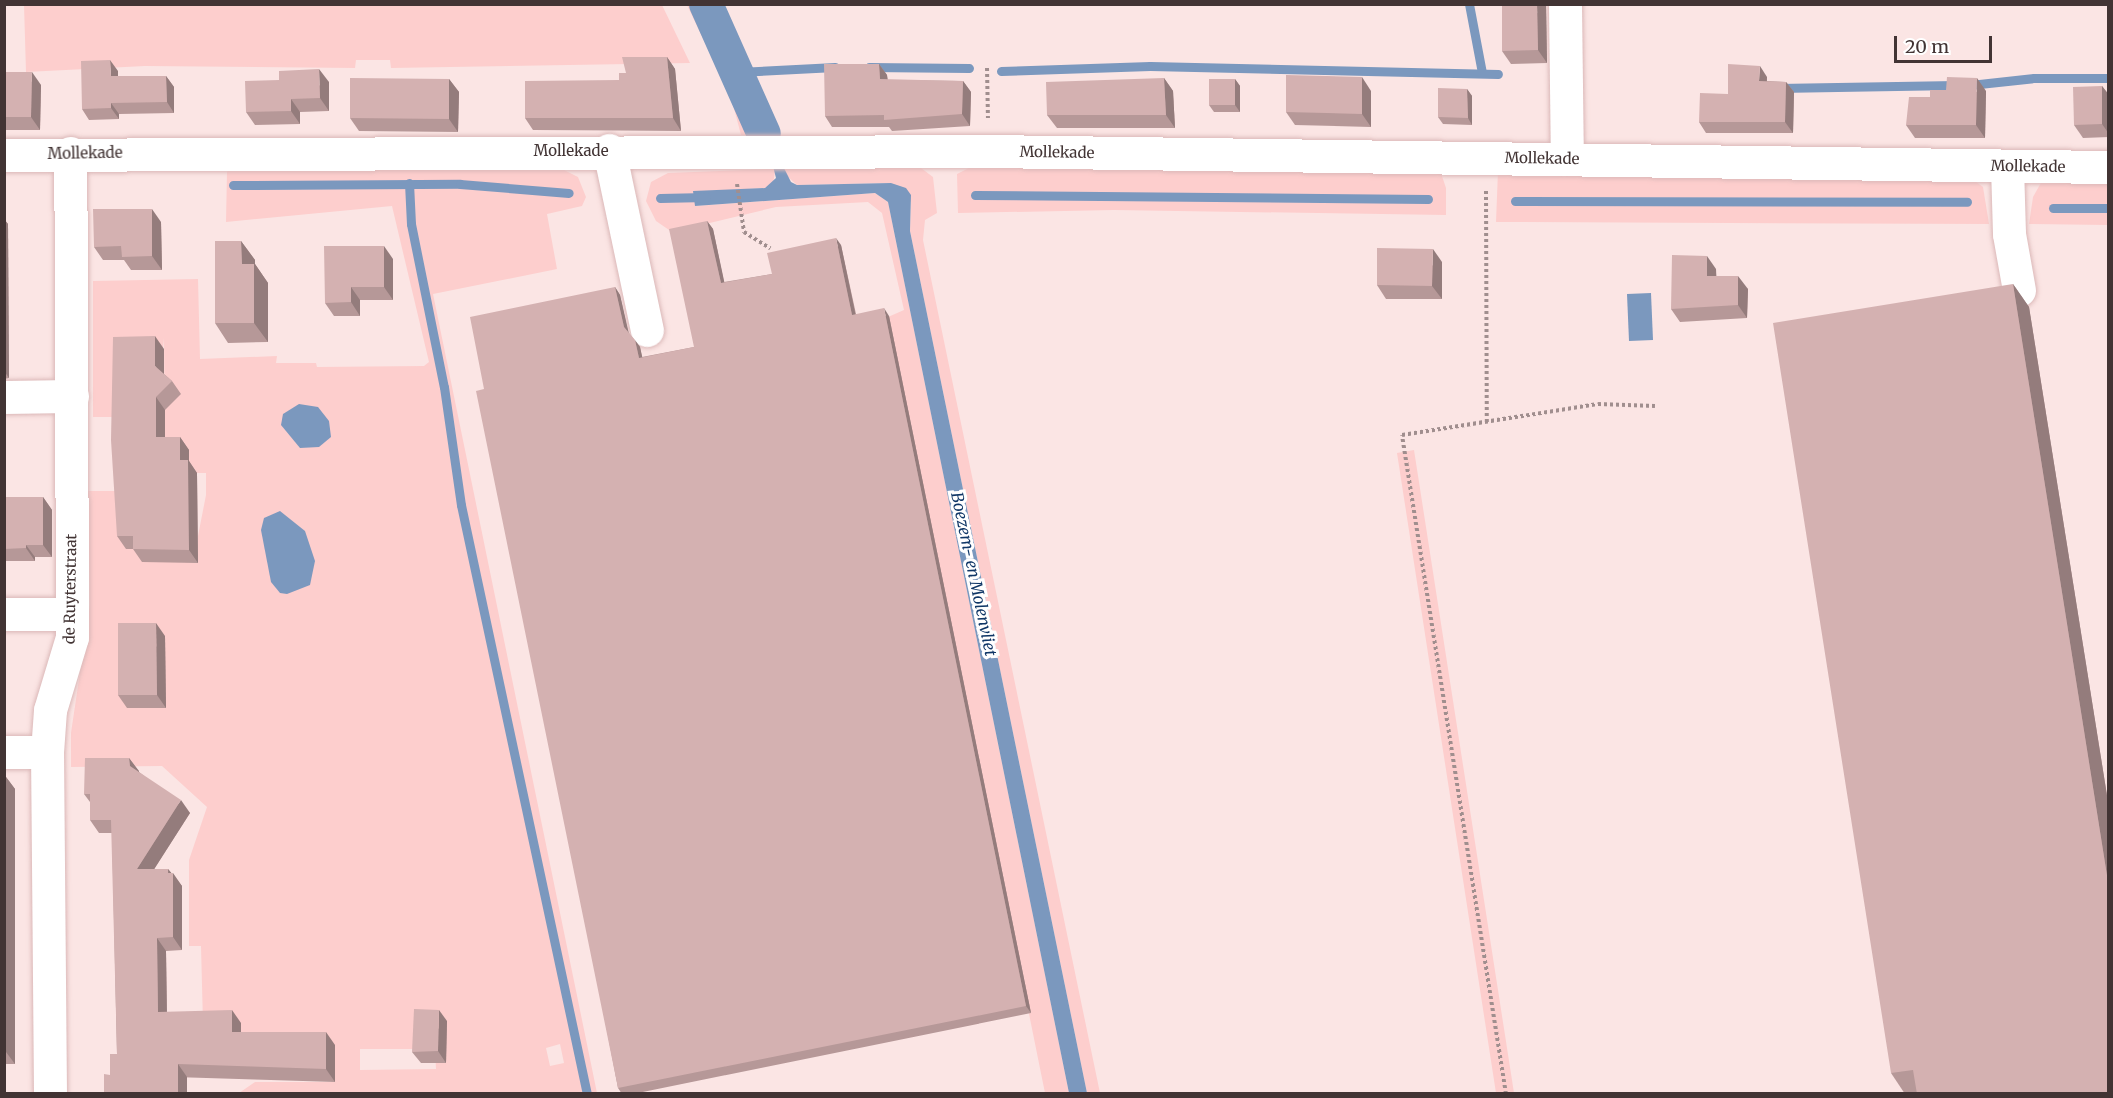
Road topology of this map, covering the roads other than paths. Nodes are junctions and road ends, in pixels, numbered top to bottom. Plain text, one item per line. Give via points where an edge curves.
1 (1565, 4) edge
2 (609, 150) junction
3 (70, 153) junction
4 (4, 155) edge
5 (1567, 159) junction
6 (2007, 166) junction
7 (2109, 167) edge
8 (2019, 291) dead end
9 (647, 330) dead end
10 (72, 396) junction
11 (4, 397) edge
12 (4, 614) edge
13 (71, 614) junction
14 (4, 752) edge
15 (47, 752) junction
16 (50, 1094) edge

1 - 5 street
2 - 3 street, Mollekade
2 - 5 street, Mollekade
2 - 9 street
3 - 4 street, Mollekade
3 - 10 street, de Ruyterstraat
5 - 6 street, Mollekade
6 - 7 street, Mollekade
6 - 8 street via 2009,234
10 - 11 street
10 - 13 street, de Ruyterstraat
12 - 13 street
13 - 15 street, de Ruyterstraat via 67,661 50,710
14 - 15 street
15 - 16 street, de Ruyterstraat

